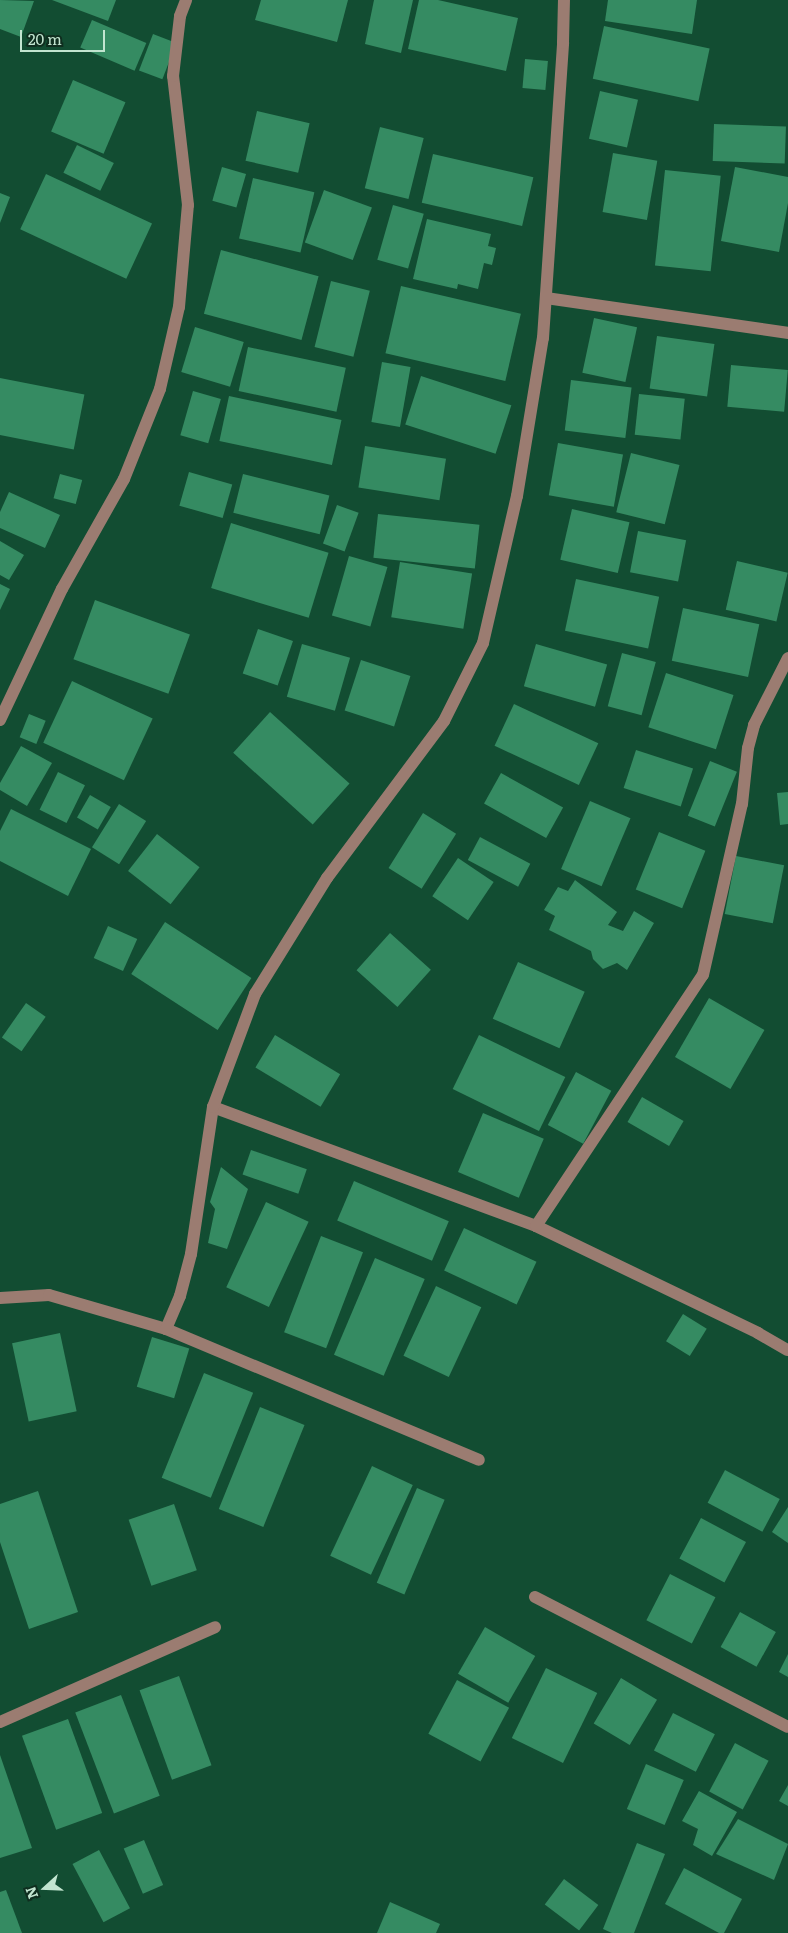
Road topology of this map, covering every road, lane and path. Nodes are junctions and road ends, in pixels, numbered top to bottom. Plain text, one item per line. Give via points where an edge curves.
1 (186, 0) edge
2 (564, 0) edge
3 (546, 298) junction
4 (788, 333) edge
5 (788, 658) edge
6 (0, 720) edge
7 (213, 1107) junction
8 (536, 1226) junction
9 (0, 1298) edge
10 (166, 1329) junction
11 (788, 1350) edge
12 (479, 1460) dead end
13 (534, 1597) dead end
14 (215, 1627) dead end
15 (0, 1722) edge
16 (788, 1727) edge

1 - 6 street via 180,16 173,76 188,205 179,307 160,389 124,479 62,589
2 - 3 street
3 - 4 street
3 - 7 street via 543,338 517,496 483,643 444,720 327,878 254,994
5 - 8 street via 754,725 742,804 703,975
7 - 8 street
7 - 10 street via 191,1254 180,1296
8 - 11 street
9 - 10 street via 49,1295
10 - 12 street
13 - 16 street
14 - 15 street

